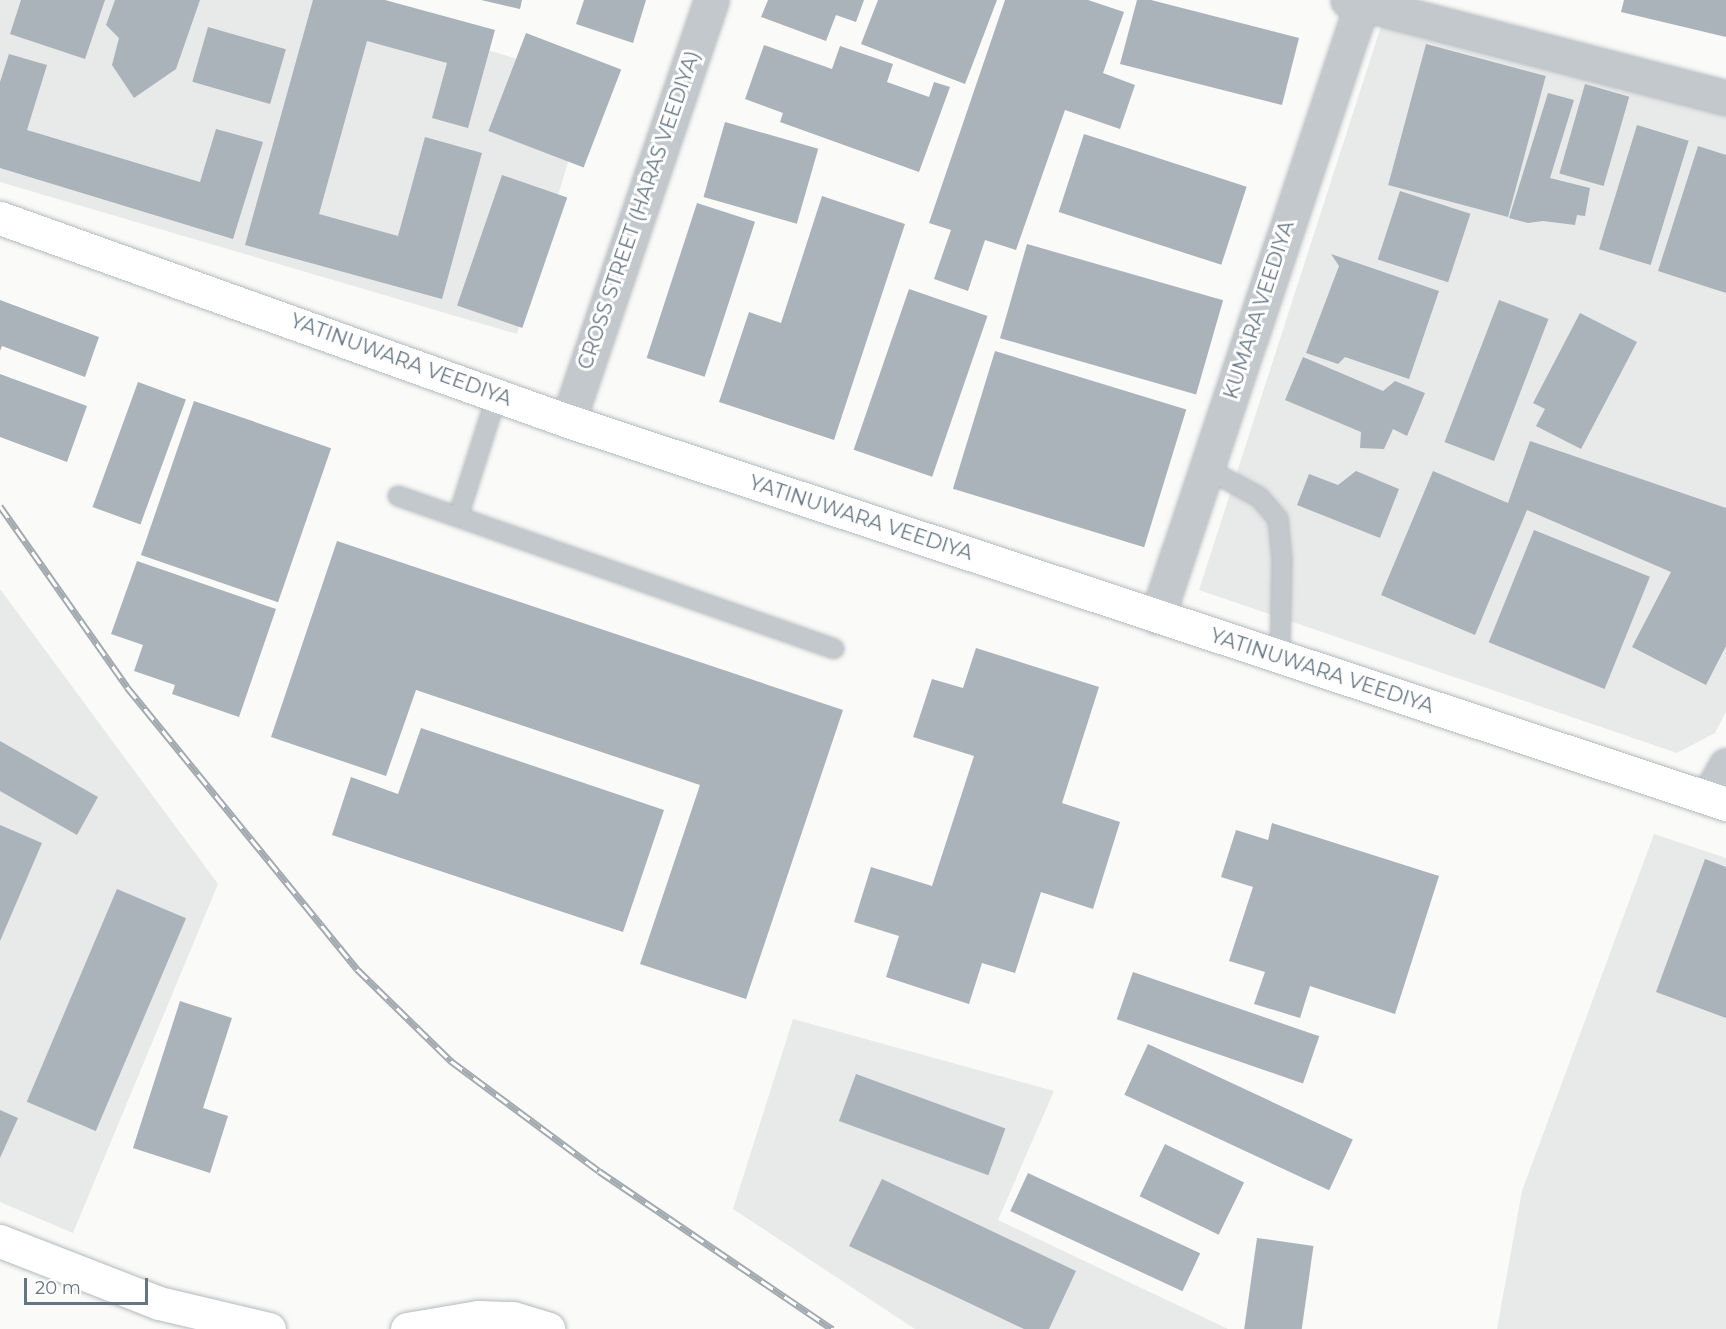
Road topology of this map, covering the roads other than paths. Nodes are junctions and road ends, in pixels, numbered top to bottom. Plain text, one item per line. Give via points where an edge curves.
1 (711, 0) edge
2 (1355, 2) edge
3 (1726, 98) edge
4 (0, 218) edge
5 (497, 395) junction
6 (568, 421) junction
7 (1207, 469) junction
8 (398, 496) dead end
9 (458, 517) junction
10 (1157, 617) junction
11 (834, 649) dead end
12 (1281, 657) junction
13 (1726, 766) edge
14 (1717, 801) edge
15 (0, 1241) edge
16 (222, 1324) edge
17 (269, 1329) edge
18 (407, 1329) edge
19 (548, 1329) edge

1 - 6 street, CROSS STREET (HARAS VEEDIYA)
2 - 3 street
2 - 7 street, KUMARA VEEDIYA
4 - 5 main road, YATINUWARA VEEDIYA
5 - 6 main road, YATINUWARA VEEDIYA
5 - 9 lane
6 - 10 main road, YATINUWARA VEEDIYA
7 - 10 street, KUMARA VEEDIYA
7 - 12 lane via 1259,496 1278,519 1282,560
8 - 9 lane
9 - 11 lane
10 - 12 main road, YATINUWARA VEEDIYA
12 - 14 main road, YATINUWARA VEEDIYA
13 - 14 street
15 - 16 main road via 93,1280
16 - 17 main road
18 - 19 main road via 478,1317 513,1318

